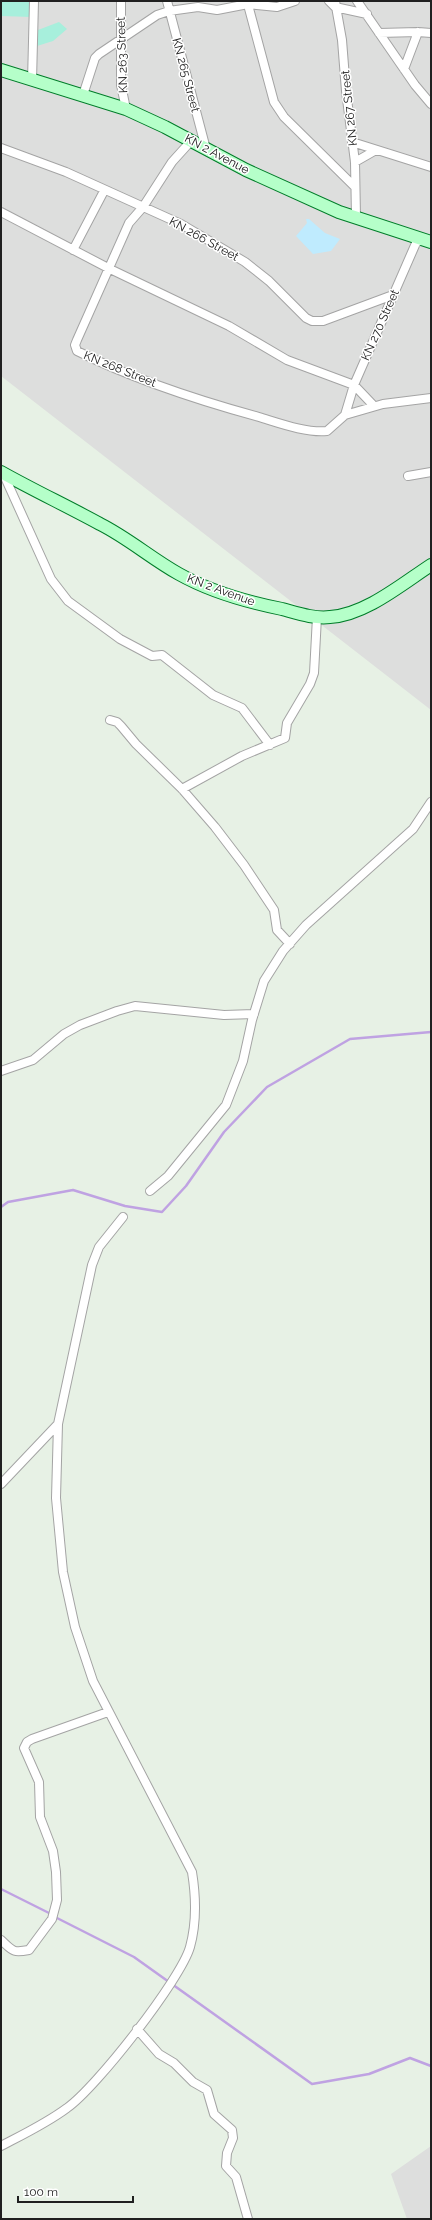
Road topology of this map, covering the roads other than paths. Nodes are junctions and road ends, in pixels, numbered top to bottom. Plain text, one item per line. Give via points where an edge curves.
1 (34, 1) edge
2 (121, 1) edge
3 (167, 1) edge
4 (295, 1) edge
5 (357, 1) edge
6 (247, 2) edge
7 (333, 3) edge
8 (169, 11) junction
9 (366, 14) junction
10 (418, 32) junction
11 (379, 33) junction
12 (431, 33) edge
13 (120, 39) junction
14 (404, 69) junction
15 (1, 70) edge
16 (32, 81) junction
17 (83, 95) junction
18 (431, 104) edge
19 (126, 109) junction
20 (191, 141) junction
21 (352, 142) junction
22 (1, 148) edge
23 (206, 149) junction
24 (376, 150) junction
25 (355, 162) junction
26 (431, 167) edge
27 (354, 186) junction
28 (104, 191) junction
29 (143, 207) junction
30 (1, 212) edge
31 (356, 217) junction
32 (427, 241) edge
33 (73, 250) junction
34 (110, 269) junction
35 (393, 295) junction
36 (354, 385) junction
37 (431, 398) edge
38 (374, 406) junction
39 (346, 415) junction
40 (2, 472) edge
41 (431, 472) edge
42 (408, 476) dead end
43 (430, 569) edge
44 (317, 617) junction
45 (110, 720) dead end
46 (270, 745) junction
47 (182, 789) junction
48 (431, 802) edge
49 (290, 944) junction
50 (254, 1014) junction
51 (1, 1071) edge
52 (150, 1191) dead end
53 (123, 1217) dead end
54 (58, 1424) junction
55 (1, 1484) edge
56 (108, 1712) junction
57 (1, 1940) edge
58 (137, 2029) junction
59 (1, 2146) edge
60 (248, 2219) edge

1 - 16 street
2 - 13 street, KN 263 Street
3 - 8 street, KN 265 Street
4 - 6 street via 277,7
5 - 9 street
6 - 8 street via 217,10 198,7
6 - 27 street via 274,102 284,117
7 - 9 street
7 - 21 street, KN 267 Street via 342,40
8 - 13 street via 157,15
8 - 23 street, KN 265 Street
9 - 11 street
10 - 11 street
10 - 12 street
10 - 14 street
11 - 14 street
13 - 17 street via 95,58
13 - 19 street, KN 263 Street via 121,85
14 - 18 street
15 - 16 main road, KN 2 Avenue
16 - 17 main road, KN 2 Avenue
17 - 19 main road, KN 2 Avenue
19 - 20 main road, KN 2 Avenue
20 - 23 main road, KN 2 Avenue
20 - 29 street, KN 268 Street via 172,162
21 - 24 street
21 - 25 street, KN 267 Street
22 - 28 street, KN 266 Street via 66,172
23 - 31 main road, KN 2 Avenue via 331,208
24 - 25 street
24 - 26 street
25 - 27 street, KN 267 Street
27 - 31 street, KN 267 Street
28 - 29 street, KN 266 Street
28 - 33 street
29 - 34 street, KN 268 Street via 129,223
29 - 35 street, KN 266 Street via 181,224 245,262 312,321 322,321
30 - 33 street
31 - 32 main road, KN 2 Avenue
32 - 35 street, KN 270 Street via 416,243
33 - 34 street
34 - 36 street via 229,326 287,360
34 - 39 street, KN 268 Street via 75,345 77,352 196,399 280,423 327,431
35 - 36 street, KN 270 Street
36 - 38 street
36 - 39 street, KN 270 Street
37 - 38 street
38 - 39 street
40 - 44 main road, KN 2 Avenue via 135,544 179,574 213,590 256,604
40 - 46 street via 51,579 68,601 120,639 152,656 162,656 212,695 242,708
41 - 42 street
43 - 44 main road, KN 2 Avenue via 365,607 330,618
44 - 46 street via 316,663 310,684 287,723 285,738
45 - 47 street via 117,722
46 - 47 street via 242,756
47 - 49 street via 244,864 274,910 277,930
48 - 49 street via 413,829 306,925
49 - 50 street via 264,981
50 - 51 street via 224,1015 135,1006 80,1025 64,1034 33,1060
50 - 52 street via 243,1061 226,1105 173,1171
53 - 54 street via 99,1247 92,1265
54 - 55 street
54 - 56 street via 56,1498 63,1572 75,1626 90,1675
56 - 57 street via 32,1739 24,1748 39,1782 40,1817 55,1860 56,1908 52,1918 29,1950 14,1952
56 - 58 street via 184,1854 192,1872 196,1895 195,1925 186,1959
58 - 59 street via 108,2067 69,2107 49,2121
58 - 60 street via 159,2054 207,2090 214,2114 232,2130 233,2138 227,2153 226,2166 236,2177

